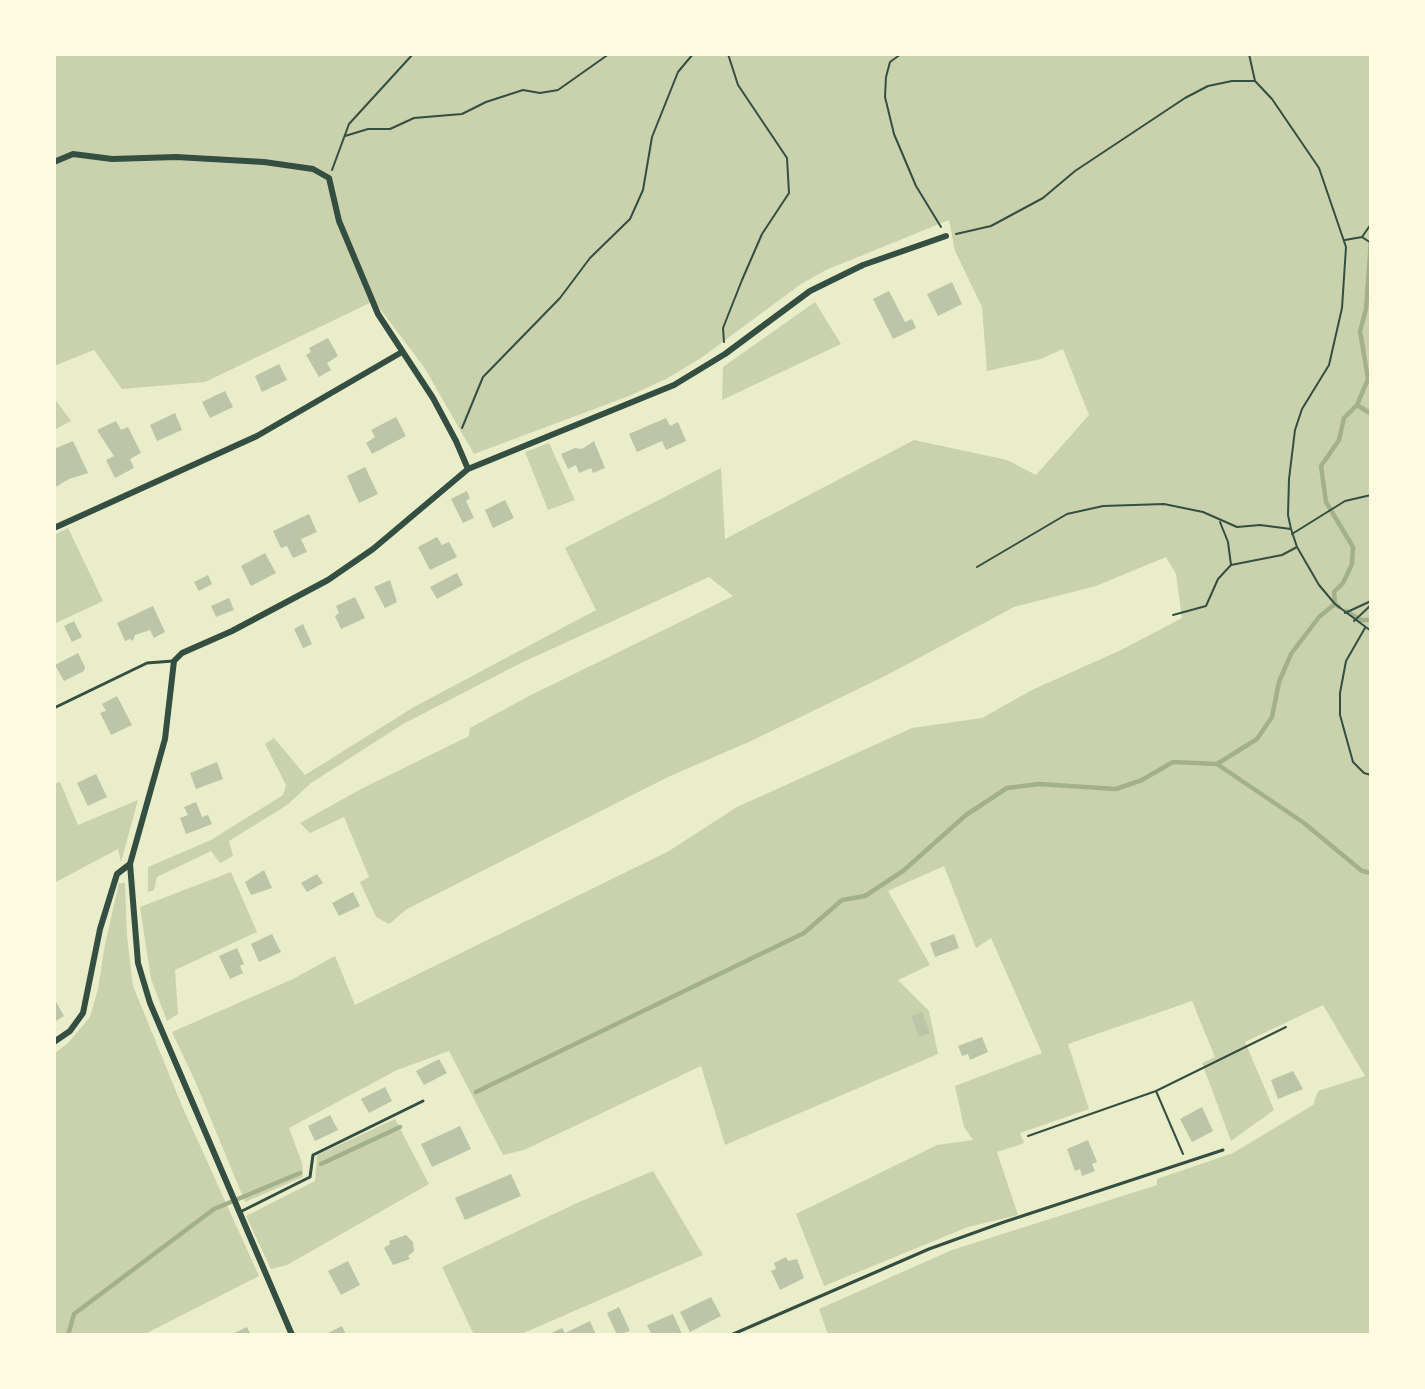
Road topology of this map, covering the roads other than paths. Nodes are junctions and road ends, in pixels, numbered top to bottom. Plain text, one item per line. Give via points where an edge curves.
1 (54, 162) edge
2 (946, 236) road end
3 (402, 352) junction
4 (468, 469) junction
5 (54, 528) edge
6 (174, 661) junction
7 (54, 708) edge
8 (130, 864) junction
9 (54, 1042) edge
10 (423, 1101) dead end
11 (1223, 1150) dead end
12 (238, 1212) junction
13 (292, 1335) edge
14 (731, 1335) edge

1 - 3 street via 74,154 112,159 176,157 274,164 313,170 329,178 339,221 363,280 378,314
2 - 4 street via 863,265 810,291 725,354 674,385
3 - 4 street via 433,398
3 - 5 street via 257,436
4 - 6 street via 373,549 328,580 182,653
6 - 7 lane via 147,663
6 - 8 street via 165,740
8 - 9 street via 117,874 100,929 83,1013 70,1032
8 - 12 street via 138,963 144,986
10 - 12 lane via 313,1155 310,1178
11 - 14 lane via 929,1249
12 - 13 street

